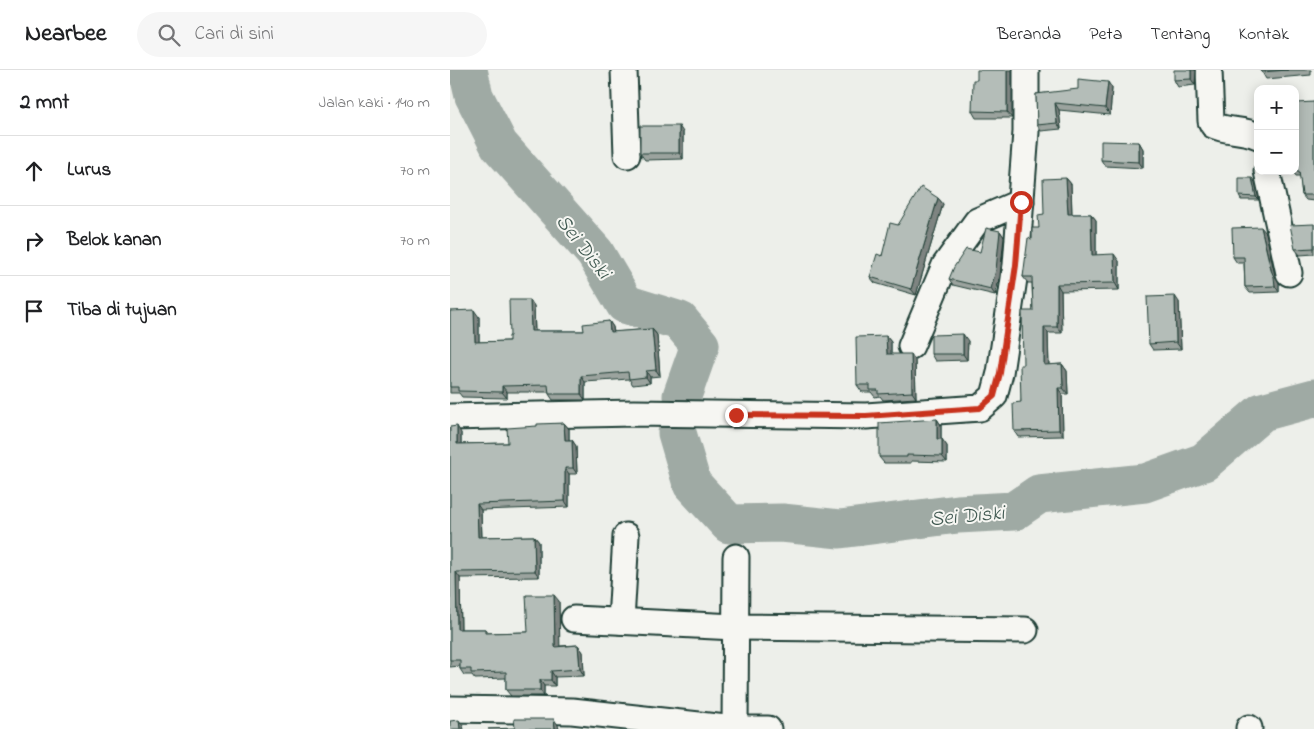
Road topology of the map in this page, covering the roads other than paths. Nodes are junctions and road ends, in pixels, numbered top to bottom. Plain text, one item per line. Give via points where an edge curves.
1 (624, 70) edge
2 (1209, 70) edge
3 (1030, 71) edge
4 (1254, 134) edge
5 (627, 155) dead end
6 (1268, 175) edge
7 (1021, 202) junction
8 (1289, 273) dead end
9 (911, 346) dead end
10 (450, 417) edge
11 (626, 536) dead end
12 (736, 557) dead end
13 (574, 619) dead end
14 (621, 621) junction
15 (735, 627) junction
16 (1025, 630) dead end
17 (450, 709) edge
18 (735, 729) edge
19 (768, 729) edge

1 - 5 street
2 - 4 street via 1210,121 1213,126
3 - 7 street
6 - 8 street
7 - 9 street via 977,221 945,266
7 - 10 street via 1016,265 1000,373 994,396 980,408 866,416 634,414
11 - 14 street
12 - 15 street
13 - 14 street
14 - 15 street
15 - 16 street
15 - 18 street
17 - 18 street via 572,711
18 - 19 street

